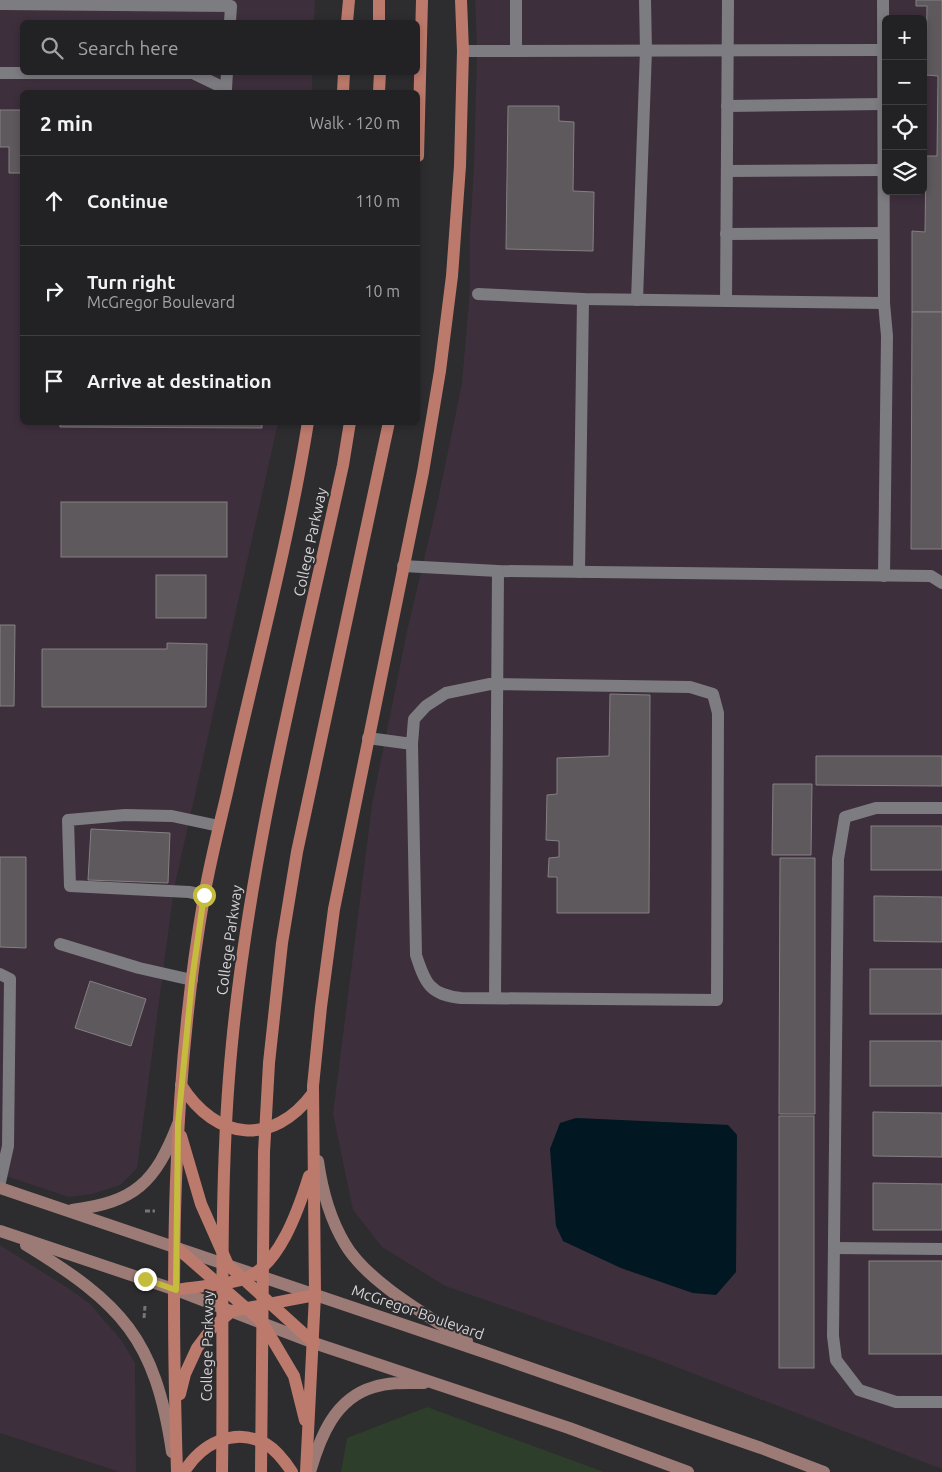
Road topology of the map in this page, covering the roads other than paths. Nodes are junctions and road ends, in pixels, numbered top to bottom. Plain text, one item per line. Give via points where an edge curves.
1 (349, 0) edge
2 (379, 0) edge
3 (422, 0) edge
4 (461, 0) edge
5 (516, 0) edge
6 (645, 0) edge
7 (728, 0) edge
8 (883, 0) edge
9 (0, 4) edge
10 (883, 15) edge
11 (230, 20) edge
12 (348, 20) edge
13 (379, 20) edge
14 (463, 50) junction
15 (516, 50) junction
16 (646, 50) junction
17 (727, 50) junction
18 (882, 50) edge
19 (0, 73) edge
20 (20, 73) edge
21 (198, 75) edge
22 (227, 75) edge
23 (344, 75) edge
24 (380, 75) edge
25 (224, 90) edge
26 (226, 90) edge
27 (342, 90) edge
28 (379, 90) edge
29 (420, 90) edge
30 (882, 104) edge
31 (883, 105) edge
32 (727, 106) junction
33 (883, 150) edge
34 (882, 170) edge
35 (727, 171) junction
36 (883, 195) edge
37 (884, 233) junction
38 (726, 234) junction
39 (478, 294) dead end
40 (583, 299) junction
41 (637, 300) junction
42 (726, 301) junction
43 (884, 303) junction
44 (307, 425) edge
45 (350, 425) edge
46 (388, 425) edge
47 (403, 566) junction
48 (498, 571) junction
49 (579, 572) junction
50 (884, 576) junction
51 (942, 583) edge
52 (496, 684) junction
53 (368, 738) junction
54 (412, 744) junction
55 (942, 808) edge
56 (219, 826) junction
57 (204, 895) junction
58 (60, 944) dead end
59 (0, 974) edge
60 (192, 980) junction
61 (495, 998) junction
62 (181, 1085) junction
63 (313, 1093) junction
64 (178, 1124) junction
65 (312, 1125) junction
66 (3, 1151) edge
67 (313, 1164) junction
68 (0, 1182) edge
69 (0, 1188) edge
70 (67, 1210) junction
71 (3, 1232) edge
72 (176, 1247) junction
73 (834, 1248) junction
74 (942, 1249) edge
75 (228, 1265) junction
76 (249, 1277) junction
77 (217, 1283) junction
78 (176, 1290) junction
79 (315, 1295) junction
80 (270, 1304) junction
81 (246, 1308) junction
82 (232, 1311) junction
83 (262, 1322) junction
84 (314, 1343) junction
85 (484, 1352) junction
86 (433, 1383) junction
87 (942, 1402) edge
88 (175, 1414) junction
89 (308, 1432) junction
90 (176, 1472) edge
91 (184, 1472) edge
92 (222, 1472) edge
93 (261, 1472) edge
94 (292, 1472) edge
95 (308, 1472) edge
96 (688, 1472) edge
97 (824, 1472) edge

1 - 12 main road
2 - 13 main road
3 - 29 main road
4 - 14 main road
5 - 15 lane
6 - 16 lane
7 - 17 lane
8 - 10 lane
9 - 11 lane via 230,6
14 - 15 lane
14 - 47 main road via 460,166 452,276 440,371
15 - 16 lane
16 - 17 lane
16 - 41 lane
17 - 18 lane
17 - 32 lane
19 - 20 lane
21 - 25 lane
22 - 26 lane
23 - 27 main road
24 - 28 main road
30 - 32 lane
31 - 33 lane
32 - 35 lane
34 - 35 lane
35 - 38 lane
36 - 37 lane
37 - 38 lane
37 - 43 lane
38 - 42 lane
39 - 40 lane
40 - 41 lane
40 - 49 lane
41 - 42 lane
42 - 43 lane
43 - 50 lane via 887,336
44 - 56 main road via 276,585
45 - 92 main road, College Parkway via 261,838 243,951 225,1139
46 - 93 main road via 299,842 282,943 269,1063 264,1152
47 - 48 lane
47 - 53 main road
48 - 49 lane
48 - 52 lane
49 - 50 lane
50 - 51 lane via 931,576
52 - 54 lane via 446,693 426,706 414,719
52 - 61 lane
52 - 61 lane via 690,687 713,694 718,713 717,1000
53 - 54 lane
53 - 63 main road via 334,908
54 - 61 lane via 416,955 422,975 433,991 445,997
55 - 73 lane via 876,808 845,817 838,859
56 - 57 main road
56 - 57 lane via 172,816 126,815 68,820 70,886
57 - 60 main road
58 - 60 lane
59 - 66 lane via 10,979
60 - 62 main road
62 - 63 main road via 192,1103 214,1121 257,1132 289,1119
62 - 64 main road
63 - 65 main road
64 - 70 main road via 165,1156 128,1196 103,1205
64 - 72 main road
64 - 75 main road via 202,1204
65 - 67 main road
65 - 85 main road via 326,1202 346,1246 388,1288
66 - 68 lane
67 - 76 main road via 287,1233 272,1257
67 - 79 main road
69 - 70 main road
70 - 72 main road
71 - 78 main road
71 - 90 main road via 87,1284 134,1334 159,1386
72 - 75 main road
72 - 77 main road
72 - 78 main road
73 - 74 lane
73 - 87 lane via 833,1336 836,1360 848,1378 859,1390 896,1402
75 - 76 main road
76 - 77 main road
76 - 79 main road, McGregor Boulevard
76 - 80 main road
77 - 78 main road
77 - 81 main road
78 - 82 main road
78 - 88 main road
79 - 80 main road
79 - 84 main road
79 - 85 main road, McGregor Boulevard
80 - 81 main road
80 - 84 main road
81 - 82 main road
81 - 83 main road
82 - 83 main road
82 - 88 main road via 212,1328 197,1348 185,1374
83 - 84 main road
83 - 89 main road via 294,1376
84 - 86 main road
84 - 89 main road
85 - 97 main road, McGregor Boulevard
86 - 95 main road via 387,1384 358,1393 338,1410 326,1426
86 - 96 main road
88 - 90 main road
89 - 95 main road
91 - 94 main road via 192,1459 213,1442 239,1436 266,1444

